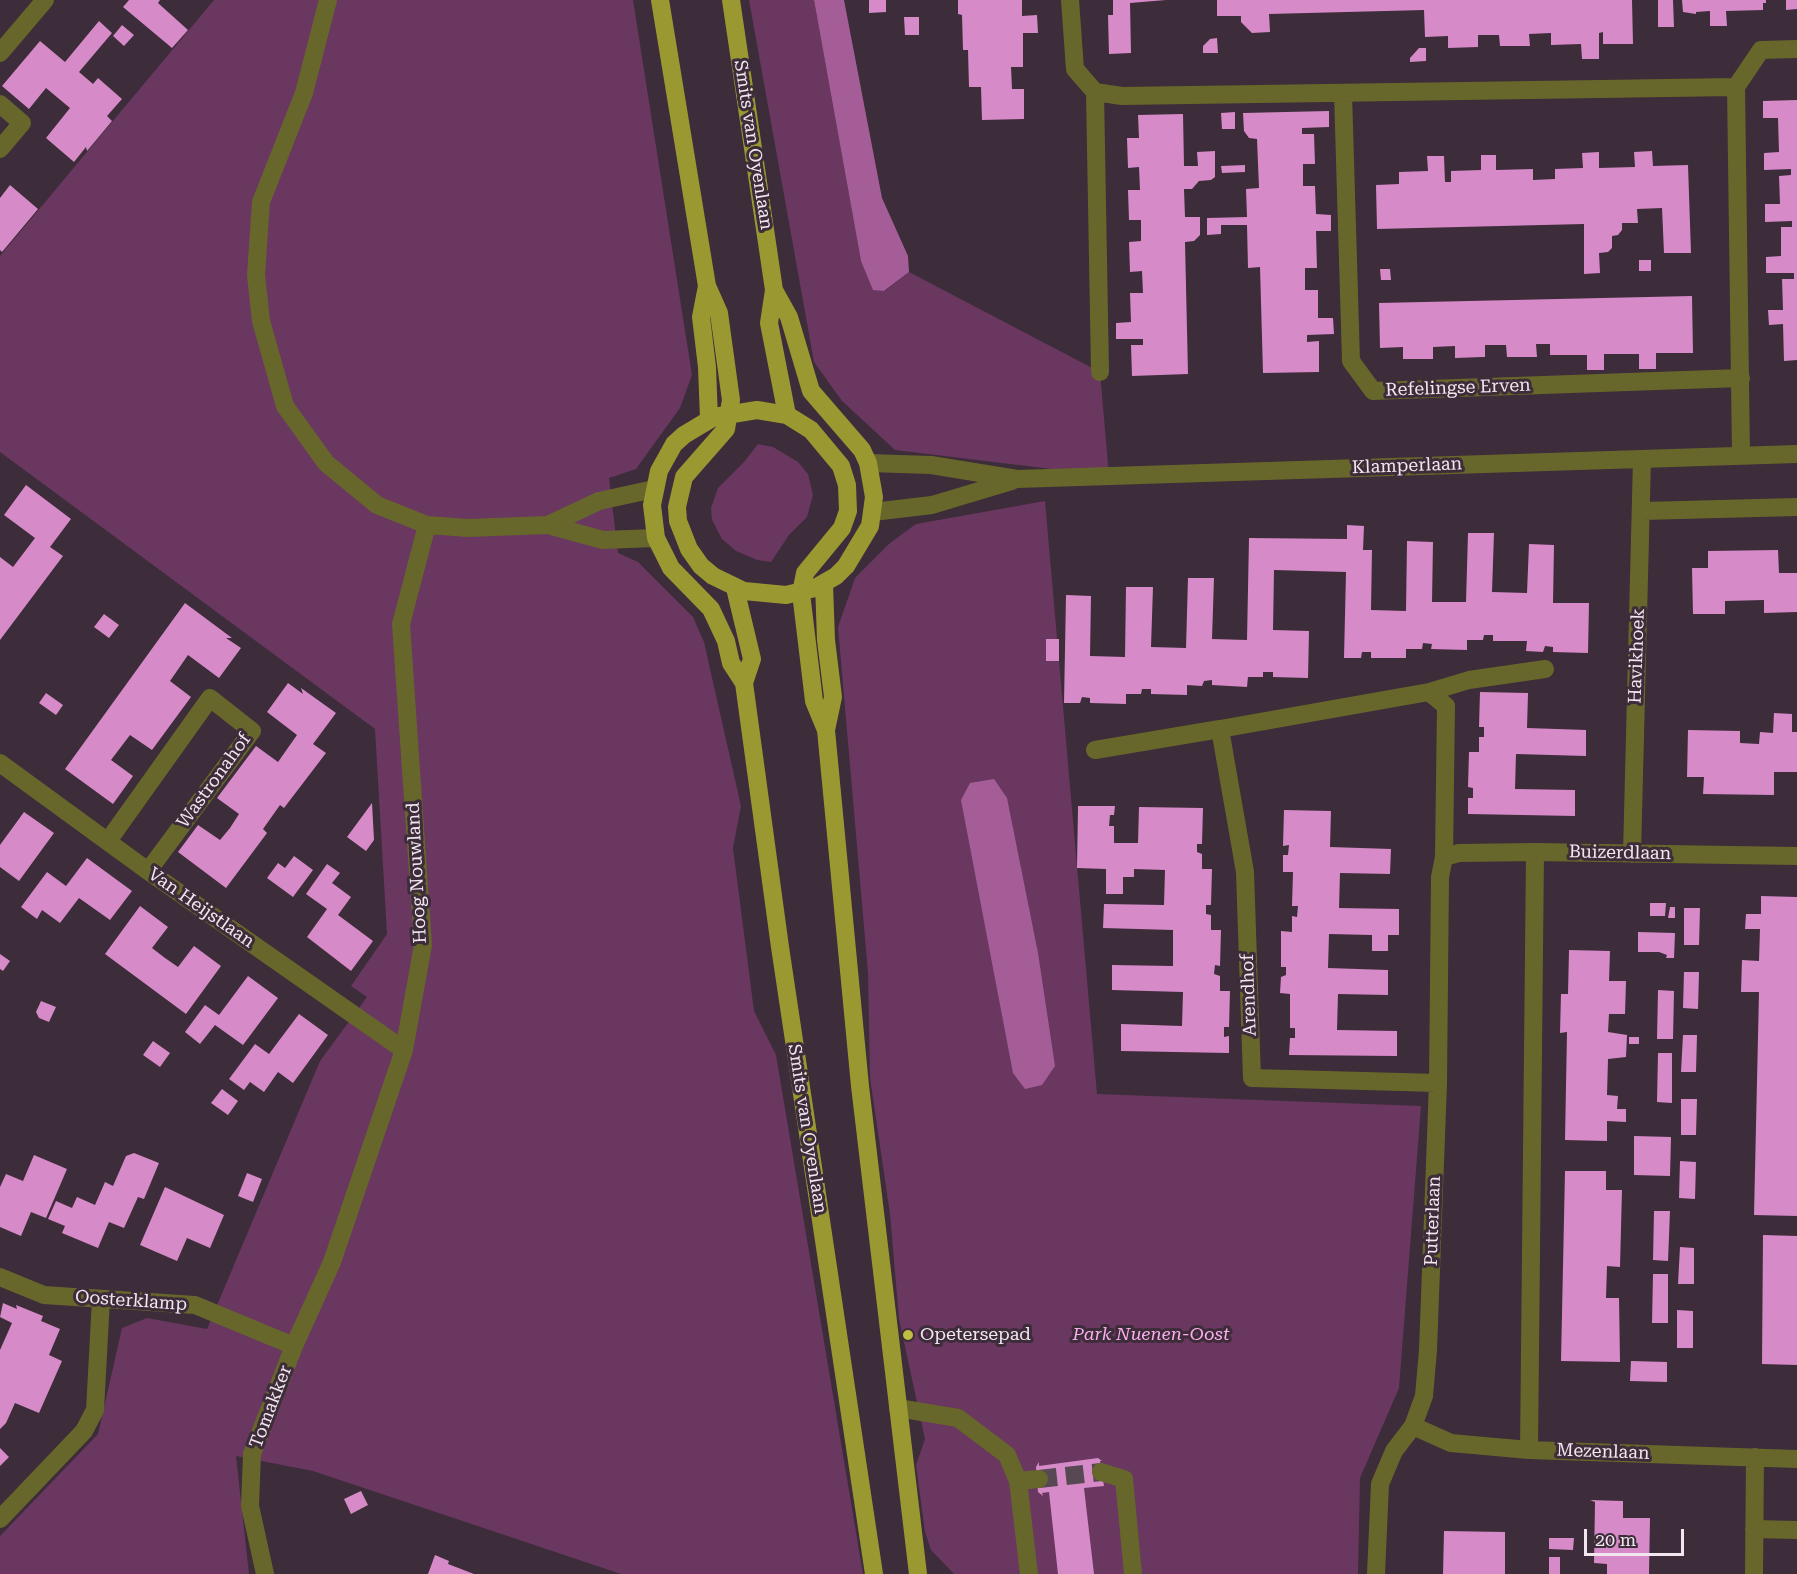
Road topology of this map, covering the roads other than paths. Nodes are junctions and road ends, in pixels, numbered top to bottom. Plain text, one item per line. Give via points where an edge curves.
1 (45, 0) edge
2 (328, 0) edge
3 (660, 0) edge
4 (731, 0) edge
5 (1070, 0) edge
6 (1797, 49) edge
7 (0, 54) edge
8 (1737, 87) junction
9 (1095, 92) junction
10 (1343, 93) junction
11 (0, 104) edge
12 (0, 149) edge
13 (707, 286) junction
14 (774, 290) junction
15 (1100, 372) dead end
16 (1741, 378) junction
17 (730, 413) junction
18 (788, 415) junction
19 (709, 419) junction
20 (1797, 454) edge
21 (1741, 455) junction
22 (1642, 459) junction
23 (868, 464) junction
24 (842, 466) junction
25 (1017, 479) junction
26 (654, 489) junction
27 (1797, 507) edge
28 (1642, 511) junction
29 (873, 512) junction
30 (427, 525) junction
31 (548, 525) junction
32 (656, 538) junction
33 (684, 539) junction
34 (824, 584) junction
35 (735, 588) junction
36 (801, 593) junction
37 (1545, 669) dead end
38 (744, 683) junction
39 (1429, 692) junction
40 (1220, 729) junction
41 (826, 730) junction
42 (1095, 750) dead end
43 (0, 763) edge
44 (108, 841) junction
45 (1534, 852) junction
46 (1632, 854) junction
47 (1797, 856) edge
48 (1444, 857) junction
49 (148, 871) junction
50 (404, 1050) junction
51 (1438, 1083) junction
52 (0, 1277) edge
53 (101, 1299) junction
54 (294, 1346) junction
55 (898, 1408) junction
56 (1413, 1426) junction
57 (1529, 1450) junction
58 (1755, 1457) junction
59 (1797, 1459) edge
60 (1101, 1472) tunnel mouth
61 (1039, 1479) tunnel mouth
62 (1018, 1481) junction
63 (0, 1519) edge
64 (1754, 1529) junction
65 (1797, 1530) edge
66 (266, 1574) edge
67 (874, 1574) edge
68 (918, 1574) edge
69 (1029, 1574) edge
70 (1133, 1574) edge
71 (1376, 1574) edge
72 (1754, 1574) edge

1 - 7 street
2 - 30 street via 304,93 261,202 256,275 261,321 285,406 326,463 377,505
3 - 13 main road
4 - 14 main road, Smits van Oyenlaan
5 - 9 street via 1075,69
6 - 8 street via 1761,50
8 - 10 street
8 - 16 street
9 - 10 street via 1122,96
9 - 15 street
10 - 16 street, Refelingse Erven via 1351,361 1373,391
11 - 12 street via 22,123
13 - 17 main road via 719,313
13 - 19 main road via 701,317
14 - 18 main road, Smits van Oyenlaan via 769,323
14 - 23 main road, Smits van Oyenlaan via 789,317 811,391 851,435
16 - 21 street
17 - 18 main road via 757,410
17 - 19 main road, Smits van Oyenlaan
17 - 33 main road via 726,429 684,477 677,507
18 - 24 main road via 817,436
19 - 26 main road, Smits van Oyenlaan via 674,444
20 - 21 street, Klamperlaan
21 - 22 street, Klamperlaan
22 - 25 street, Klamperlaan
22 - 28 street, Havikhoek
23 - 24 main road
23 - 25 street, Klamperlaan via 931,465
23 - 29 main road
24 - 36 main road via 848,498 845,519 805,573
25 - 29 street, Klamperlaan via 932,505
26 - 31 street via 599,501
26 - 32 main road, Smits van Oyenlaan
27 - 28 street
28 - 46 street, Havikhoek
29 - 34 main road via 856,553
30 - 31 street
30 - 50 street, Hoog Nouwland via 401,624 423,945
31 - 32 street via 603,540
32 - 33 main road
32 - 38 main road, Smits van Oyenlaan via 671,568 711,609 731,663
33 - 35 main road via 701,566
34 - 36 main road
34 - 41 main road via 833,697
35 - 36 main road via 770,595
35 - 38 main road, Smits van Oyenlaan via 752,659
36 - 41 main road via 814,701
37 - 39 street via 1469,680
38 - 67 main road, Smits van Oyenlaan
39 - 40 street
39 - 48 street via 1446,706
40 - 42 street
40 - 51 street, Arendhof via 1245,872 1252,1078
41 - 55 main road via 860,1086
43 - 44 street, Van Heijstlaan
44 - 49 street, Van Heijstlaan
44 - 49 street, Wastronahof via 210,698 252,731
45 - 46 street, Buizerdlaan
45 - 48 street, Buizerdlaan via 1459,853
45 - 57 street
46 - 47 street, Buizerdlaan
48 - 51 street, Putterlaan via 1440,877
49 - 50 street, Van Heijstlaan
50 - 54 street, Hoog Nouwland via 332,1262
51 - 56 street, Putterlaan via 1428,1350 1424,1396
52 - 53 street, Oosterklamp via 44,1295
53 - 54 street, Oosterklamp via 195,1305
53 - 63 street via 95,1410 84,1431
54 - 66 street, Tomakker via 252,1454 250,1506
55 - 62 street via 958,1418 1007,1455
55 - 68 main road
56 - 57 street, Mezenlaan via 1451,1443
56 - 71 street, Putterlaan via 1394,1450 1380,1484
57 - 58 street, Mezenlaan
58 - 59 street, Mezenlaan
58 - 64 street
60 - 70 street via 1124,1479
61 - 62 street
62 - 69 street
64 - 65 street
64 - 72 street

